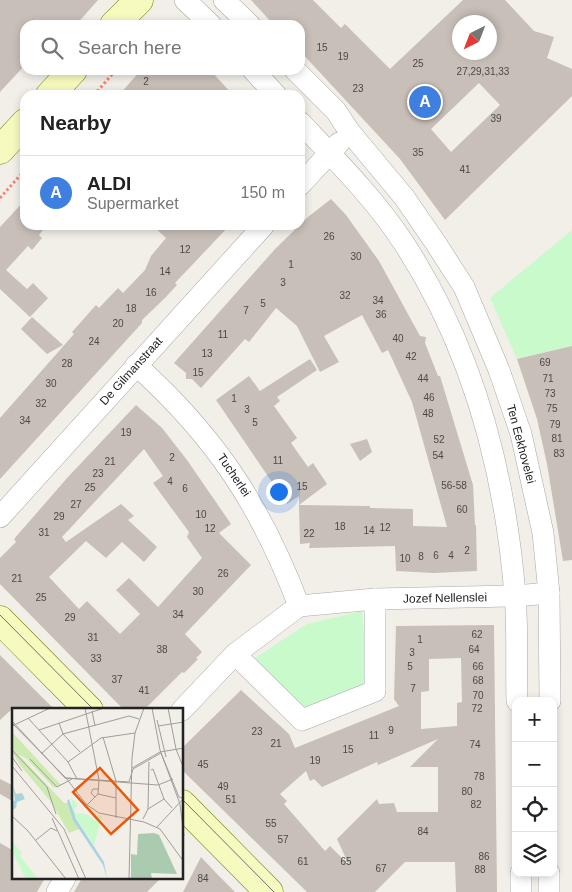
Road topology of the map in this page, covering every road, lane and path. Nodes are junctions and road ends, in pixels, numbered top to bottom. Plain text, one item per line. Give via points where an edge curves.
1 (185, 0) edge
2 (237, 12) edge
3 (205, 20) edge
4 (219, 20) edge
5 (68, 75) edge
6 (112, 75) edge
7 (257, 75) edge
8 (300, 75) edge
9 (55, 90) edge
10 (98, 90) edge
11 (271, 90) edge
12 (305, 127) edge
13 (20, 128) edge
14 (349, 131) junction
15 (0, 150) edge
16 (329, 153) junction
17 (20, 176) edge
18 (305, 179) edge
19 (0, 198) edge
20 (259, 230) edge
21 (468, 295) junction
22 (440, 306) junction
23 (136, 365) junction
24 (0, 517) edge
25 (549, 593) junction
26 (516, 596) junction
27 (375, 600) junction
28 (299, 606) junction
29 (0, 620) edge
30 (235, 654) junction
31 (517, 697) edge
32 (550, 697) edge
33 (86, 708) edge
34 (184, 708) edge
35 (184, 806) edge
36 (521, 877) edge
37 (549, 877) edge
38 (64, 880) edge
39 (57, 892) edge
40 (269, 892) edge
41 (521, 892) edge
42 (549, 892) edge

1 - 3 street
2 - 4 street via 220,16
5 - 9 street
6 - 10 path
7 - 11 street
8 - 14 street, Ten Eekhovelei via 336,111
12 - 16 street
13 - 15 street
14 - 16 street
14 - 21 street, Ten Eekhovelei via 404,197
16 - 18 street
16 - 22 street via 368,196 404,244
17 - 19 path
20 - 23 street, De Gilmanstraat
21 - 22 street
21 - 25 street, Ten Eekhovelei via 521,434 544,533
22 - 26 street via 469,374 488,432 500,481
23 - 24 street, De Gilmanstraat
23 - 28 street, Tucherlei via 212,442 253,503
25 - 26 street
25 - 32 street, Ten Eekhovelei
26 - 27 street, Jozef Nellenslei
26 - 31 street
27 - 28 street, Jozef Nellenslei
27 - 30 street via 375,691 302,720
28 - 30 street
29 - 33 street
30 - 34 street
35 - 40 street
36 - 41 street
37 - 42 street
38 - 39 street

